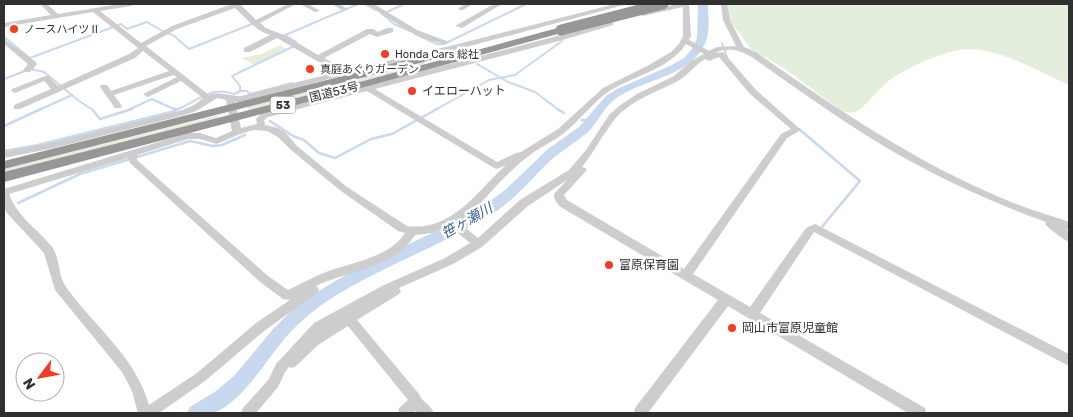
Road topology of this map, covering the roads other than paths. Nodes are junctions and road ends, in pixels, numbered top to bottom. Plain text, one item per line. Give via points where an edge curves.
1 (42, 4) edge
2 (131, 4) edge
3 (293, 4) edge
4 (303, 4) edge
5 (335, 4) edge
6 (385, 4) edge
7 (470, 4) edge
8 (483, 4) edge
9 (499, 4) edge
10 (620, 4) edge
11 (643, 4) edge
12 (686, 4) edge
13 (724, 4) edge
14 (111, 5) edge
15 (236, 5) edge
16 (373, 6) edge
17 (666, 6) edge
18 (492, 8) junction
19 (344, 9) dead end
20 (461, 9) dead end
21 (94, 10) junction
22 (197, 10) dead end
23 (317, 11) dead end
24 (686, 15) junction
25 (56, 16) junction
26 (206, 17) junction
27 (632, 17) junction
28 (254, 23) junction
29 (4, 25) edge
30 (459, 26) dead end
31 (558, 28) junction
32 (390, 30) dead end
33 (275, 36) junction
34 (4, 40) edge
35 (445, 42) dead end
36 (687, 42) junction
37 (142, 47) junction
38 (740, 48) junction
39 (248, 50) dead end
40 (708, 53) junction
41 (487, 54) junction
42 (318, 58) junction
43 (694, 63) junction
44 (27, 70) dead end
45 (174, 72) junction
46 (341, 77) junction
47 (182, 78) junction
48 (104, 86) dead end
49 (365, 86) junction
50 (59, 87) junction
51 (15, 91) dead end
52 (110, 94) junction
53 (147, 94) dead end
54 (205, 96) junction
55 (118, 106) dead end
56 (17, 107) dead end
57 (232, 108) junction
58 (261, 126) junction
59 (237, 132) junction
60 (173, 133) junction
61 (528, 152) junction
62 (589, 152) junction
63 (132, 154) junction
64 (4, 155) edge
65 (4, 165) edge
66 (4, 177) edge
67 (4, 184) edge
68 (4, 192) edge
69 (1026, 211) junction
70 (451, 222) junction
71 (1069, 226) edge
72 (411, 232) junction
73 (1069, 238) edge
74 (478, 244) junction
75 (346, 271) junction
76 (417, 275) junction
77 (686, 275) junction
78 (726, 299) junction
79 (752, 314) junction
80 (350, 320) junction
81 (1069, 360) edge
82 (280, 368) junction
83 (268, 390) junction
84 (415, 402) junction
85 (144, 413) edge
86 (148, 413) edge
87 (248, 413) edge
88 (257, 413) edge
89 (404, 413) edge
90 (428, 413) edge
91 (640, 413) edge
92 (920, 413) edge

1 - 25 street
2 - 14 street
3 - 28 street
4 - 23 street
5 - 19 street
6 - 16 street
7 - 20 street
8 - 18 street
9 - 18 street
10 - 27 street
10 - 46 street
11 - 31 highway, 国道53号 / 53
12 - 17 street
12 - 24 street
13 - 38 street via 725,18
14 - 21 street
15 - 26 street
15 - 28 street
16 - 35 street via 396,22
17 - 24 street
17 - 27 street
17 - 31 highway, 国道53号 / 53, bridge
18 - 30 street
21 - 25 street
21 - 37 street
22 - 26 street
24 - 36 street
25 - 29 street
26 - 37 street via 148,40
27 - 41 street
28 - 33 street
31 - 41 highway, 国道53号 / 53
31 - 46 highway, 国道53号 / 53
32 - 42 street via 377,35 370,31
33 - 39 street
33 - 42 street
34 - 44 street via 33,64
36 - 40 street
36 - 61 street via 668,58 595,97 561,131
37 - 45 street
37 - 50 street via 132,56
38 - 40 street via 722,48
38 - 69 street via 837,114 913,159
40 - 43 street
41 - 49 highway, 国道53号 / 53
42 - 46 street via 334,67
43 - 62 street via 678,78 622,108 612,117
43 - 77 street via 720,54 753,92 797,130 784,136
45 - 47 street
45 - 52 street
46 - 57 highway, 国道53号 / 53
47 - 53 street
47 - 54 street
48 - 52 street
49 - 57 highway, 国道53号 / 53
49 - 58 street via 264,115 260,119
49 - 61 street via 497,166
50 - 51 street via 45,78
50 - 56 street
52 - 55 street
54 - 57 street via 222,95
54 - 64 street via 198,106 181,113
57 - 59 street
57 - 60 highway, 国道53号 / 53
57 - 65 highway, 国道53号 / 53
58 - 59 street
58 - 72 street via 288,140 344,189
59 - 63 street via 217,141 188,136
60 - 66 highway, 国道53号 / 53
60 - 67 highway
61 - 70 street via 478,201
62 - 74 street via 572,172 524,203
62 - 77 street via 590,158 584,168 559,194 559,198
63 - 68 street
63 - 75 street via 133,161 140,168 287,296
68 - 85 street via 10,209 48,251 59,287 126,368 138,389
69 - 71 street
69 - 73 street via 1058,228
70 - 72 street
70 - 74 street
72 - 75 street via 408,240 397,249
74 - 76 street
75 - 86 street via 294,302 201,377
76 - 80 street
76 - 82 street via 378,293 318,328
77 - 78 street
78 - 79 street
78 - 91 street
79 - 81 street via 816,230
79 - 92 street
80 - 82 street via 314,341 293,362
80 - 84 street
82 - 83 street
83 - 87 street
83 - 88 street
84 - 89 street
84 - 90 street

